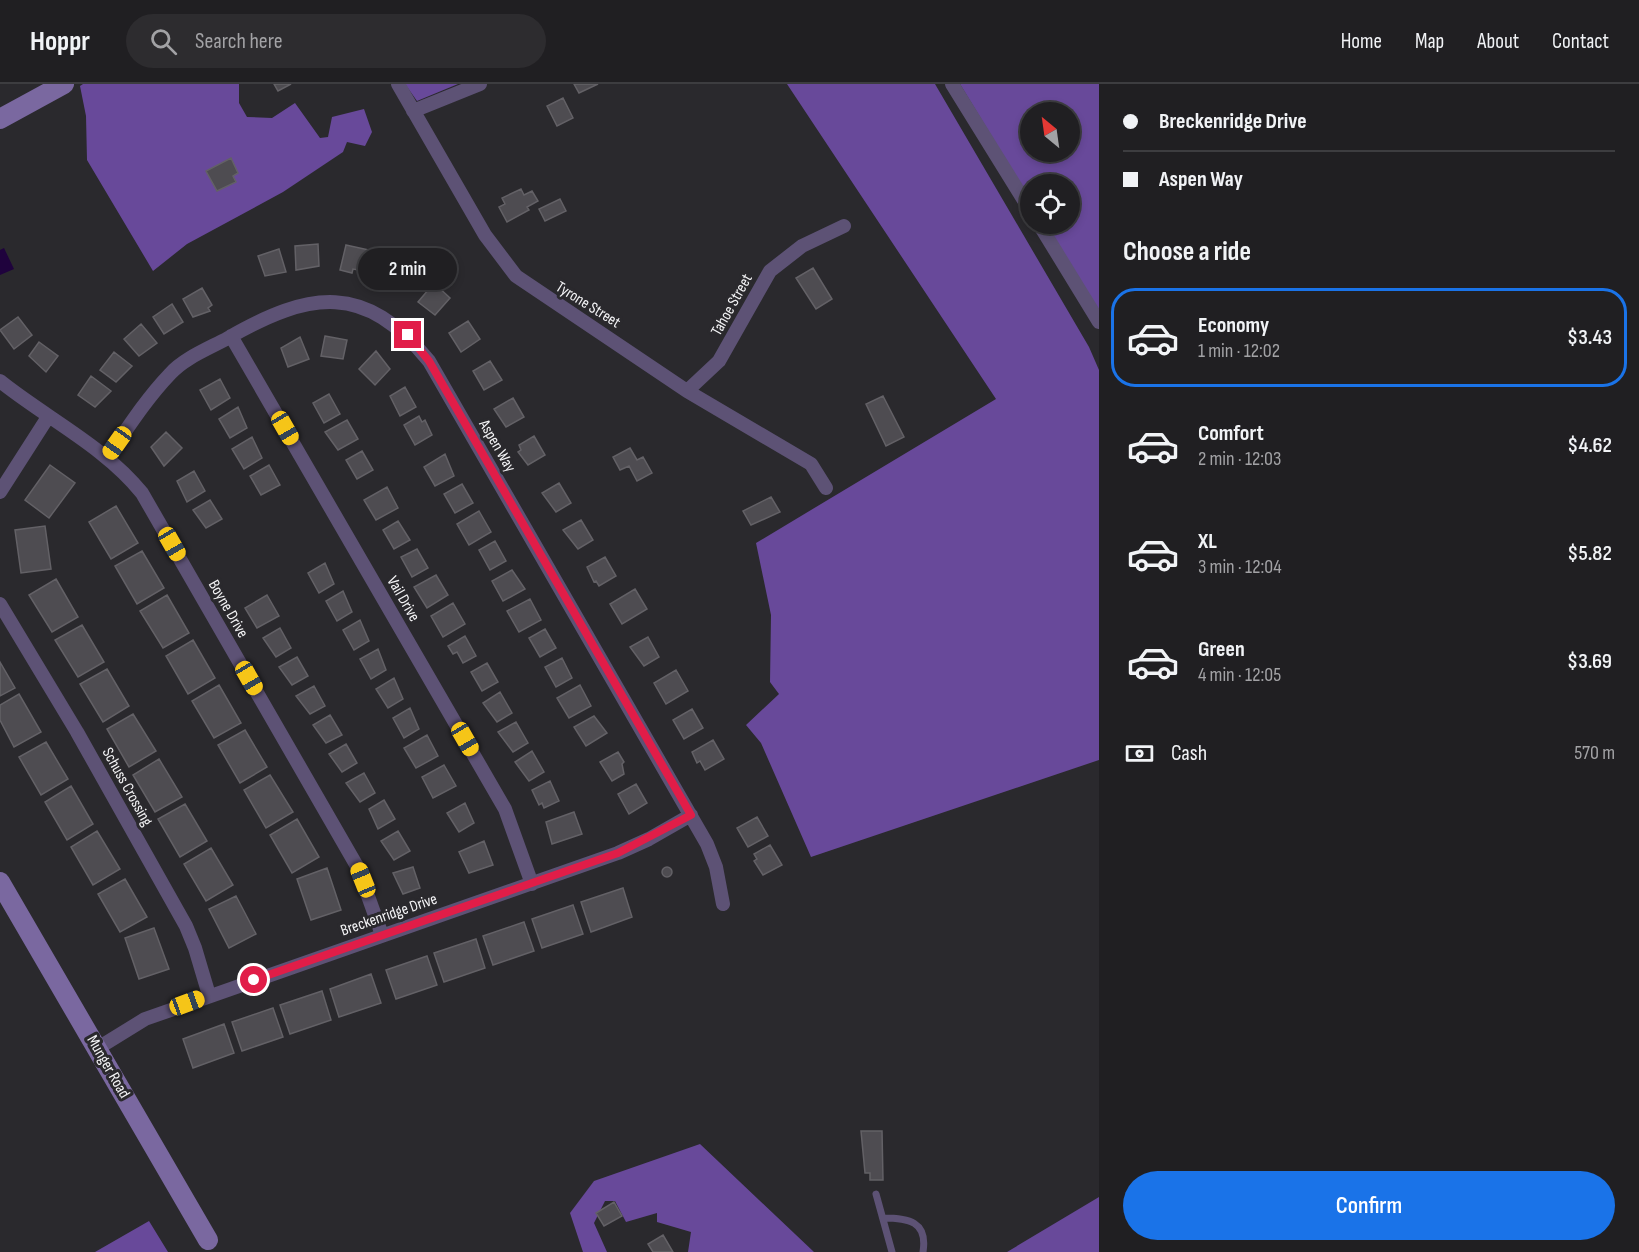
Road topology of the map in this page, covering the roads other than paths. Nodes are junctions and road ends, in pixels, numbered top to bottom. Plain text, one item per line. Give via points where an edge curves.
1 (64, 84) edge
2 (398, 84) edge
3 (480, 84) edge
4 (952, 84) edge
5 (413, 111) junction
6 (0, 119) edge
7 (1020, 194) edge
8 (844, 226) dead end
9 (1045, 234) edge
10 (1099, 322) edge
11 (231, 336) junction
12 (0, 381) edge
13 (687, 391) junction
14 (48, 417) junction
15 (107, 458) junction
16 (826, 488) dead end
17 (0, 492) edge
18 (0, 604) edge
19 (691, 815) junction
20 (0, 882) edge
21 (532, 884) junction
22 (723, 904) dead end
23 (382, 935) junction
24 (209, 995) junction
25 (98, 1048) junction
26 (876, 1194) dead end
27 (883, 1218) junction
28 (212, 1246) edge
29 (892, 1252) edge
30 (924, 1252) edge

1 - 6 street
2 - 5 street, Tyrone Street
3 - 5 street
4 - 7 street
5 - 13 street, Tyrone Street via 485,235 516,276
8 - 13 street, Tahoe Street via 802,246 770,271 719,361
9 - 10 street
11 - 15 street, Aspen Way via 172,371
11 - 19 street, Aspen Way via 291,306 323,302 365,310 408,335 429,361
11 - 21 street, Vail Drive via 502,802
12 - 14 street, Boyne Drive
13 - 16 street, Tyrone Street via 811,464
14 - 15 street, Boyne Drive
14 - 17 street
15 - 23 street, Boyne Drive via 142,493 180,556 358,868
18 - 24 street, Schuss Crossing via 186,926
19 - 21 street, Breckenridge Drive via 618,853
19 - 22 street, Aspen Way via 712,853
20 - 25 street, Munger Road
21 - 23 street, Breckenridge Drive
23 - 24 street, Breckenridge Drive
24 - 25 street, Breckenridge Drive via 145,1019
25 - 28 street, Munger Road
26 - 27 lane
27 - 29 lane
27 - 30 lane via 905,1218 918,1226

